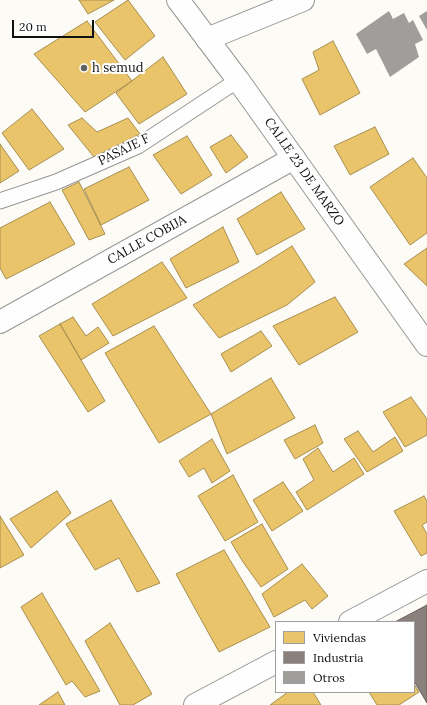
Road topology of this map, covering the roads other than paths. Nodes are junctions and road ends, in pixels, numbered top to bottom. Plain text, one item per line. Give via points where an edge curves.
1 (178, 0) edge
2 (302, 0) edge
3 (207, 39) junction
4 (238, 80) junction
5 (294, 158) junction
6 (0, 201) edge
7 (0, 322) edge
8 (427, 345) edge
9 (427, 581) edge
10 (352, 621) edge
11 (275, 663) edge
12 (195, 705) edge

1 - 3 street, CALLE 23 DE MARZO
2 - 3 street
3 - 4 street, CALLE 23 DE MARZO
4 - 5 street, CALLE 23 DE MARZO
4 - 6 lane, PASAJE F via 138,146 56,182
5 - 7 street, CALLE COBIJA
5 - 8 street, CALLE 23 DE MARZO
9 - 10 street
11 - 12 street

